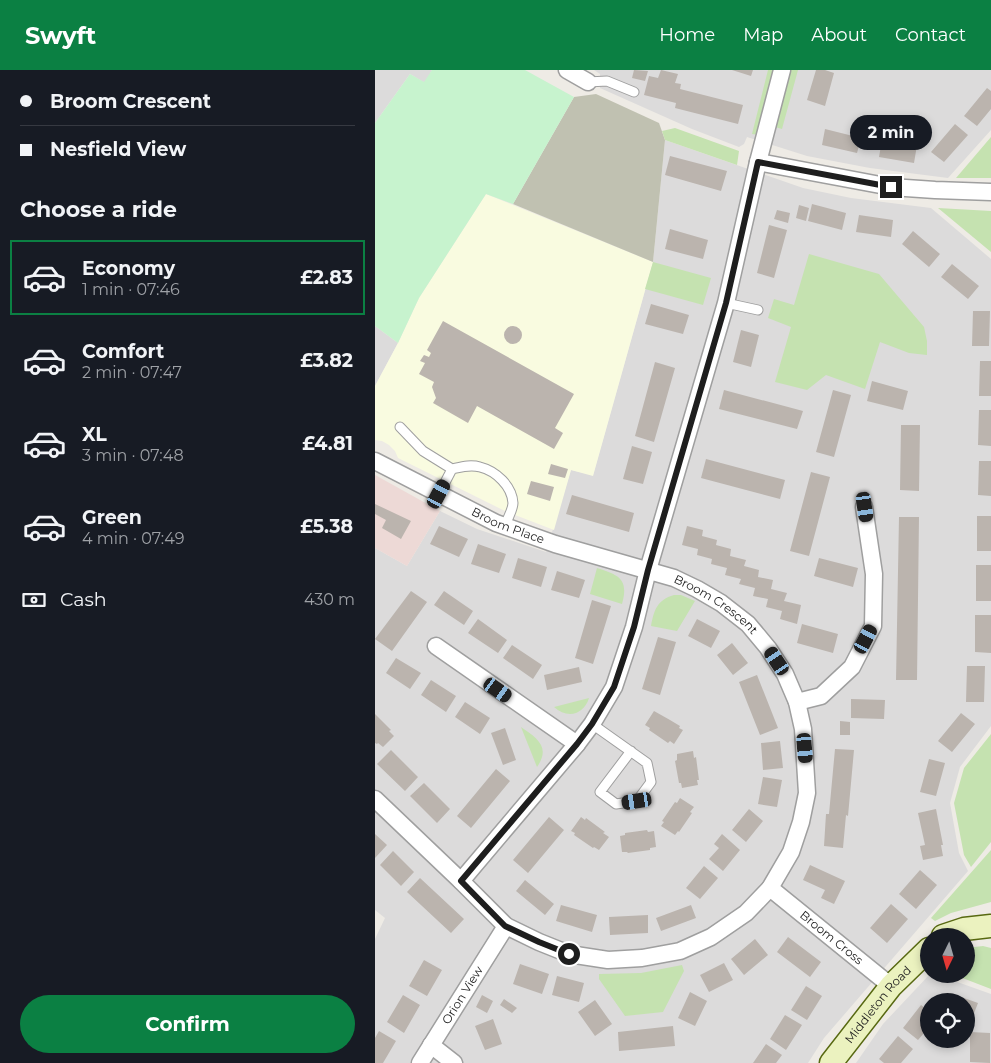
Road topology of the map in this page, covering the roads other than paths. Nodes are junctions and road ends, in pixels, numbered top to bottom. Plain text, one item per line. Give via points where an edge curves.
1 (567, 70) edge
2 (782, 70) edge
3 (588, 82) joint
4 (634, 92) dead end
5 (758, 162) junction
6 (991, 192) edge
7 (726, 303) junction
8 (758, 310) dead end
9 (400, 427) dead end
10 (375, 461) edge
11 (452, 470) junction
12 (439, 494) junction
13 (865, 507) dead end
14 (505, 526) junction
15 (648, 570) junction
16 (436, 646) dead end
17 (797, 702) junction
18 (592, 724) junction
19 (577, 744) junction
20 (631, 751) junction
21 (375, 799) edge
22 (461, 881) junction
23 (770, 888) junction
24 (505, 926) junction
25 (991, 926) edge
26 (973, 928) edge
27 (920, 958) edge
28 (891, 986) junction
29 (431, 1045) junction
30 (420, 1063) edge
31 (454, 1063) edge
32 (831, 1063) edge

1 - 3 street
2 - 5 street
3 - 4 lane via 607,81
5 - 6 street via 891,187
5 - 7 street
7 - 8 lane
7 - 15 street
9 - 11 lane via 423,450
10 - 12 street, Broom Place
11 - 12 lane
11 - 14 lane via 479,466 502,480 510,491 513,504
12 - 14 street, Broom Place
13 - 17 street via 874,574 873,626 852,667 821,696
14 - 15 street, Broom Place
15 - 17 street, Broom Crescent via 697,588 748,624 785,674
15 - 18 street via 614,687
16 - 19 street
17 - 23 street, Broom Crescent via 803,729 807,793 791,852
18 - 19 street
18 - 20 lane
19 - 22 street
20 - 20 lane via 647,762 651,782 637,801 615,804 600,792
21 - 22 street
22 - 24 street
23 - 24 street, Broom Crescent via 746,913 711,937 680,951 641,958 608,960 569,954
23 - 28 street, Broom Cross
24 - 29 street, Orion View
25 - 26 street
27 - 28 street, Middleton Road
28 - 32 street, Middleton Road
29 - 30 street, Orion View
29 - 31 street

